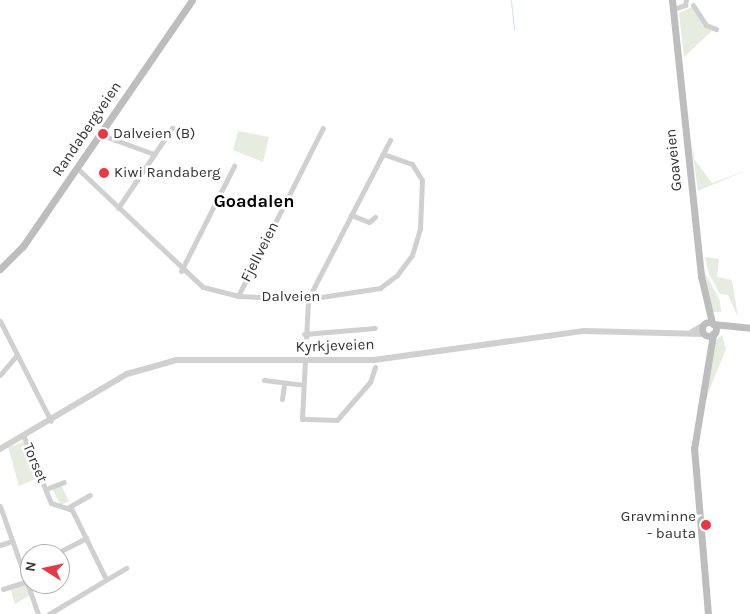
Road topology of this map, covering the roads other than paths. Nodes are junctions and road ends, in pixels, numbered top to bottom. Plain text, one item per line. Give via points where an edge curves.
1 (192, 0) edge
2 (672, 0) edge
3 (695, 2) edge
4 (685, 3) edge
5 (673, 9) junction
6 (716, 29) dead end
7 (172, 128) dead end
8 (323, 128) dead end
9 (107, 137) dead end
10 (390, 140) dead end
11 (154, 154) junction
12 (383, 154) junction
13 (234, 166) dead end
14 (77, 168) junction
15 (118, 208) junction
16 (350, 215) junction
17 (375, 216) dead end
18 (0, 269) edge
19 (181, 271) junction
20 (238, 296) junction
21 (308, 299) junction
22 (706, 309) junction
23 (0, 321) edge
24 (712, 324) junction
25 (375, 328) dead end
26 (750, 328) edge
27 (731, 329) junction
28 (704, 330) junction
29 (304, 334) junction
30 (714, 334) junction
31 (708, 353) junction
32 (17, 355) junction
33 (303, 362) junction
34 (375, 366) dead end
35 (0, 375) edge
36 (264, 380) dead end
37 (284, 384) junction
38 (302, 385) junction
39 (282, 399) dead end
40 (52, 421) junction
41 (24, 437) junction
42 (0, 449) edge
43 (64, 482) dead end
44 (46, 489) junction
45 (90, 495) dead end
46 (0, 506) edge
47 (69, 507) junction
48 (86, 538) junction
49 (12, 541) junction
50 (0, 545) edge
51 (70, 546) edge
52 (20, 562) edge
53 (126, 568) dead end
54 (106, 579) junction
55 (20, 583) edge
56 (3, 589) dead end
57 (31, 594) edge
58 (38, 614) edge
59 (49, 614) edge
60 (708, 614) edge

1 - 14 main road, Randabergveien
2 - 5 main road, Goaveien
3 - 4 street
3 - 6 street via 706,25
4 - 5 street
5 - 22 main road, Goaveien
7 - 11 street
8 - 20 street, Fjellveien
9 - 11 street
10 - 12 street
11 - 15 street
12 - 16 street
12 - 21 street, Dalveien via 412,164 422,180 420,228 412,254 397,275 380,288
13 - 19 street
14 - 15 street, Dalveien
14 - 18 main road, Randabergveien via 23,246
15 - 19 street, Dalveien
16 - 17 street via 369,222
16 - 21 street
19 - 20 street, Dalveien via 203,287
20 - 21 street, Dalveien
21 - 29 street
22 - 24 main road, Goaveien
22 - 28 main road, Goaveien
23 - 32 street
24 - 27 main road
24 - 28 main road
24 - 30 main road, Goaveien
25 - 29 street
26 - 27 main road
27 - 30 main road
28 - 30 main road
28 - 31 main road, Goaveien
28 - 33 street, Kyrkjeveien via 584,331 374,360
29 - 33 street
30 - 31 main road, Goaveien
31 - 60 main road, Goaveien via 694,449
32 - 35 street
32 - 40 street
33 - 38 street
33 - 40 street, Kyrkjeveien via 158,364 127,374
34 - 38 street via 370,382 338,420 302,419
36 - 37 street
37 - 38 street
37 - 39 street
40 - 41 street, Kyrkjeveien
41 - 42 street, Kyrkjeveien
41 - 44 street, Torset
43 - 44 street, Torset
44 - 47 street, Torset via 55,507
45 - 47 street
46 - 49 street
47 - 48 street
48 - 51 street
48 - 54 street
49 - 50 street
49 - 52 street
53 - 54 street
54 - 59 street
55 - 56 street
57 - 58 street

